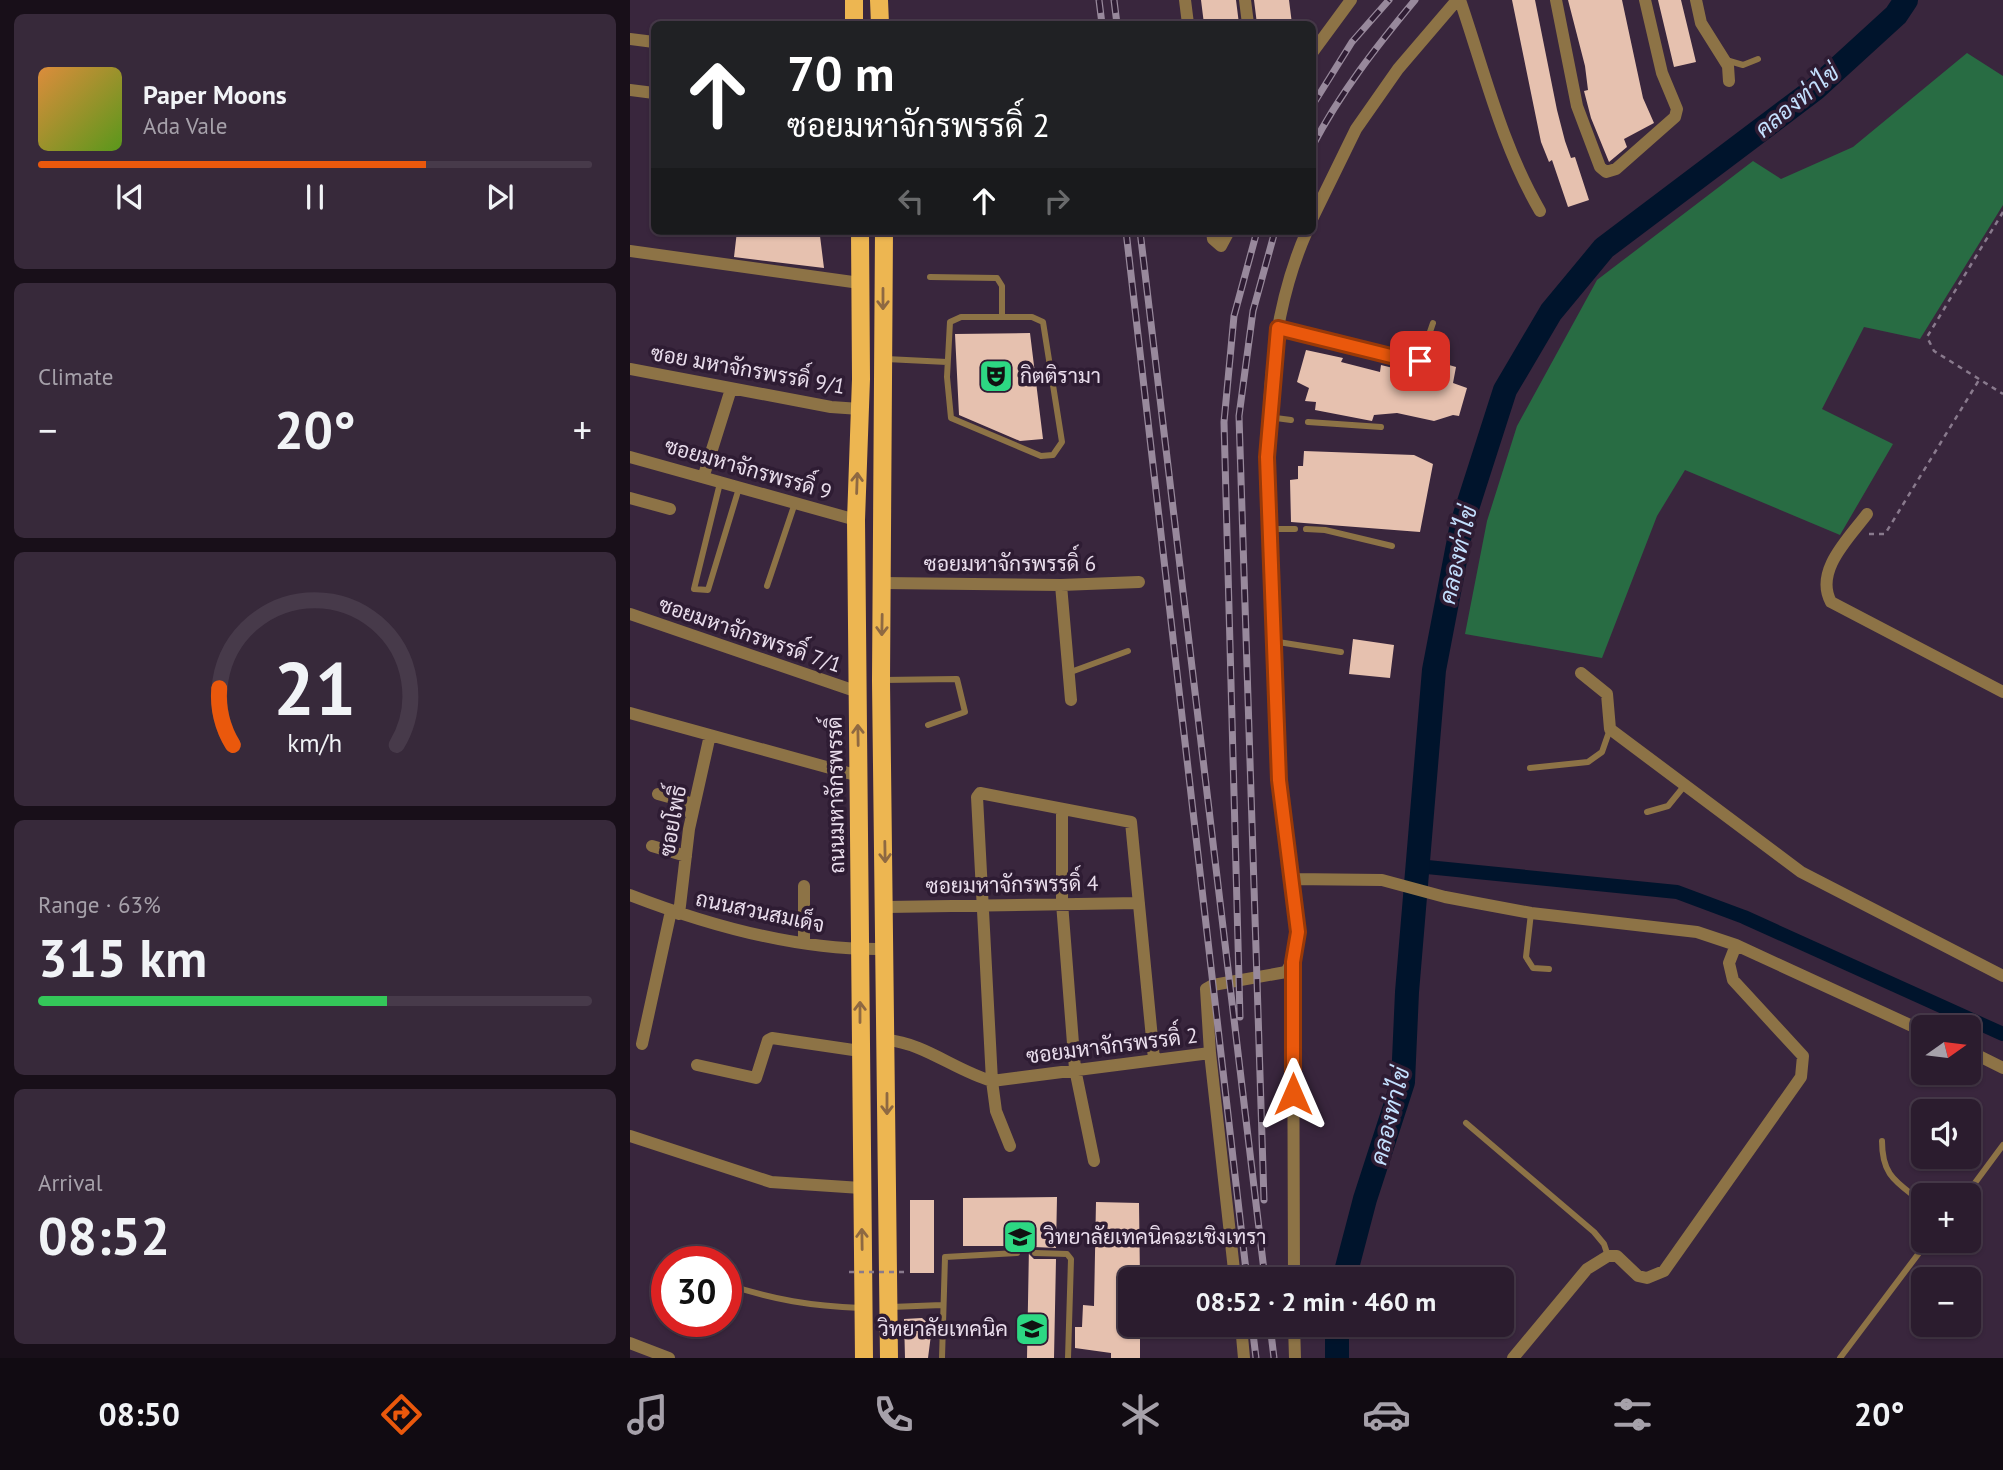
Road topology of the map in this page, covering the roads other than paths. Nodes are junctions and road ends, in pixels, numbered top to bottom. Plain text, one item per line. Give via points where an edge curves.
1 (854, 0) edge
2 (879, 0) edge
3 (1185, 0) edge
4 (1245, 0) edge
5 (1351, 0) edge
6 (1458, 0) edge
7 (1556, 0) edge
8 (1645, 0) edge
9 (1696, 0) edge
10 (854, 21) edge
11 (880, 21) edge
12 (1188, 21) edge
13 (1248, 21) edge
14 (630, 39) edge
15 (651, 42) edge
16 (1316, 48) edge
17 (1724, 59) junction
18 (1758, 59) dead end
19 (1729, 81) dead end
20 (630, 90) edge
21 (651, 93) edge
22 (1316, 211) edge
23 (1540, 211) dead end
24 (860, 235) edge
25 (884, 235) edge
26 (1212, 235) edge
27 (1228, 235) edge
28 (1306, 235) edge
29 (630, 251) edge
30 (930, 277) dead end
31 (860, 282) junction
32 (1002, 317) junction
33 (1433, 323) dead end
34 (1278, 328) junction
35 (883, 359) junction
36 (947, 362) junction
37 (630, 369) edge
38 (731, 389) junction
39 (860, 409) junction
40 (1268, 417) junction
41 (1292, 420) dead end
42 (1308, 422) dead end
43 (1381, 427) dead end
44 (630, 457) edge
45 (704, 475) junction
46 (721, 481) junction
47 (739, 486) junction
48 (630, 498) edge
49 (795, 503) junction
50 (670, 509) dead end
51 (1867, 514) dead end
52 (856, 520) junction
53 (1269, 529) junction
54 (1295, 529) dead end
55 (1306, 529) dead end
56 (1392, 545) dead end
57 (1139, 582) dead end
58 (882, 583) junction
59 (1061, 585) junction
60 (767, 586) dead end
61 (630, 614) edge
62 (1272, 641) junction
63 (1128, 651) dead end
64 (1340, 652) dead end
65 (1068, 673) junction
66 (1581, 673) dead end
67 (881, 681) junction
68 (858, 692) junction
69 (2003, 692) edge
70 (1071, 700) dead end
71 (630, 713) edge
72 (928, 725) dead end
73 (1610, 729) junction
74 (710, 735) junction
75 (1530, 768) dead end
76 (859, 776) junction
77 (1686, 783) junction
78 (658, 794) dead end
79 (1062, 809) junction
80 (1647, 812) dead end
81 (689, 829) junction
82 (652, 846) dead end
83 (686, 856) junction
84 (1291, 879) junction
85 (804, 886) dead end
86 (630, 895) edge
87 (1062, 903) junction
88 (1139, 903) junction
89 (982, 904) junction
90 (886, 907) junction
91 (675, 912) junction
92 (1531, 913) junction
93 (804, 943) junction
94 (1736, 945) junction
95 (886, 949) junction
96 (860, 950) junction
97 (1293, 962) junction
98 (1549, 969) dead end
99 (2003, 976) edge
100 (1911, 1025) edge
101 (887, 1040) junction
102 (642, 1044) dead end
103 (860, 1051) junction
104 (1210, 1053) junction
105 (1981, 1057) edge
106 (1154, 1059) junction
107 (697, 1065) dead end
108 (2003, 1068) edge
109 (1076, 1069) junction
110 (992, 1081) junction
111 (1466, 1123) dead end
112 (630, 1136) edge
113 (1882, 1141) dead end
114 (2003, 1145) edge
115 (1010, 1146) dead end
116 (1094, 1161) dead end
117 (1975, 1183) edge
118 (861, 1188) junction
119 (1911, 1193) edge
120 (1035, 1253) dead end
121 (1919, 1253) edge
122 (1017, 1254) dead end
123 (1608, 1256) junction
124 (1234, 1267) edge
125 (1294, 1267) edge
126 (742, 1289) edge
127 (942, 1305) junction
128 (889, 1307) junction
129 (863, 1308) junction
130 (1242, 1337) edge
131 (1294, 1337) edge
132 (630, 1343) edge
133 (669, 1358) edge
134 (864, 1358) edge
135 (889, 1358) edge
136 (942, 1358) edge
137 (1068, 1358) edge
138 (1244, 1358) edge
139 (1295, 1358) edge
140 (1513, 1358) edge
141 (1840, 1358) edge

1 - 10 main road
2 - 11 main road
3 - 12 street
4 - 13 street
5 - 16 street
6 - 22 street via 1398,69 1356,129
6 - 23 street via 1515,163
7 - 8 street via 1577,106 1606,172 1616,169 1675,117 1677,109 1662,73
9 - 17 street via 1701,23
14 - 15 street
17 - 18 lane via 1744,65
17 - 19 street
20 - 21 street
24 - 31 main road, ถนนมหาจักรพรรดิ์
25 -> 35 main road
26 - 27 street via 1221,246
28 - 34 street
29 - 31 street
30 - 32 lane via 998,278
31 - 39 main road, ถนนมหาจักรพรรดิ์
32 - 36 lane via 961,317 950,322
32 - 36 lane via 1032,317 1043,322 1062,442 1053,455 1041,456 954,422
33 - 34 lane via 1416,362
34 - 40 street
35 - 36 lane
35 - 58 main road
37 - 38 street, ซอย มหาจักรพรรดิ์ 9/1
38 - 39 street, ซอย มหาจักรพรรดิ์ 9/1
38 - 45 street
52 -> 39 main road, ถนนมหาจักรพรรดิ์
40 - 41 lane
40 - 53 street
42 - 43 lane
44 - 45 street, ซอยมหาจักรพรรดิ์ 9
45 - 46 street, ซอยมหาจักรพรรดิ์ 9
46 - 47 street, ซอยมหาจักรพรรดิ์ 9
46 - 47 lane via 694,589 708,590
47 - 49 street, ซอยมหาจักรพรรดิ์ 9
48 - 50 street
49 - 52 street, ซอยมหาจักรพรรดิ์ 9
49 - 60 lane
51 - 69 street via 1826,574 1831,602
52 - 68 main road, ถนนมหาจักรพรรดิ์
53 - 54 lane
53 - 62 street
55 - 56 lane
57 - 59 street, ซอยมหาจักรพรรดิ์ 6
58 - 59 street, ซอยมหาจักรพรรดิ์ 6
58 -> 67 main road
59 - 65 street
61 - 68 street, ซอยมหาจักรพรรดิ์ 7/1
62 - 64 lane
62 - 84 street via 1279,780
63 - 65 lane
65 - 70 street
66 - 73 street via 1607,694
67 - 72 lane via 957,678 965,712
67 -> 90 main road
76 -> 68 main road, ถนนมหาจักรพรรดิ์
71 - 74 street
73 - 75 lane via 1602,752 1588,762
73 - 77 street
74 - 76 street
74 - 81 street, ซอยโพธิ์
76 - 96 main road, ถนนมหาจักรพรรดิ์
77 - 80 lane via 1668,806
77 - 99 street via 1801,872
78 - 81 street via 692,806
79 - 87 street
79 - 88 street via 1131,822
79 - 89 street via 978,794
81 - 83 street, ซอยโพธิ์
82 - 83 street
83 - 91 street, ซอยโพธิ์
84 - 92 street via 1382,880
84 - 97 street via 1298,932
85 - 93 street
86 - 91 street, ถนนสวนสมเด็จ
87 - 88 street, ซอยมหาจักรพรรดิ์ 4
87 - 89 street, ซอยมหาจักรพรรดิ์ 4
87 - 109 street
88 - 106 street
89 - 90 street, ซอยมหาจักรพรรดิ์ 4
89 - 110 street
90 - 95 main road
91 - 93 street, ถนนสวนสมเด็จ
91 - 102 street, ซอยโพธิ์
92 - 94 street via 1661,926
92 - 98 lane via 1526,957 1532,968
93 - 96 street, ถนนสวนสมเด็จ
94 - 100 street
94 - 123 street via 1729,963 1733,980 1803,1056 1801,1077 1664,1271 1647,1278 1638,1276 1617,1256
95 - 96 street, ถนนสวนสมเด็จ
95 - 101 main road
103 -> 96 main road, ถนนมหาจักรพรรดิ์
97 - 104 street, ซอยมหาจักรพรรดิ์ 2 via 1286,972 1206,989
97 - 125 street
101 - 110 street, ซอยมหาจักรพรรดิ์ 2 via 903,1041 970,1075
101 -> 128 main road
103 - 107 street via 772,1038 758,1077
103 - 118 main road, ถนนมหาจักรพรรดิ์
104 - 106 street, ซอยมหาจักรพรรดิ์ 2
104 - 124 street
105 - 108 street
106 - 109 street, ซอยมหาจักรพรรดิ์ 2
109 - 110 street, ซอยมหาจักรพรรดิ์ 2
109 - 116 street
110 - 115 street via 996,1111
111 - 123 lane via 1594,1232
112 - 118 street via 771,1182
113 - 119 lane via 1886,1173
114 - 117 lane
129 -> 118 main road, ถนนมหาจักรพรรดิ์
120 - 137 lane via 1067,1254 1071,1259
121 - 141 lane
122 - 127 lane via 945,1257
123 - 140 street via 1587,1269
126 - 129 lane via 809,1306
127 - 128 lane
127 - 136 lane
128 - 135 main road
129 - 134 main road, ถนนมหาจักรพรรดิ์
130 - 138 street
131 - 139 street
132 - 133 street

